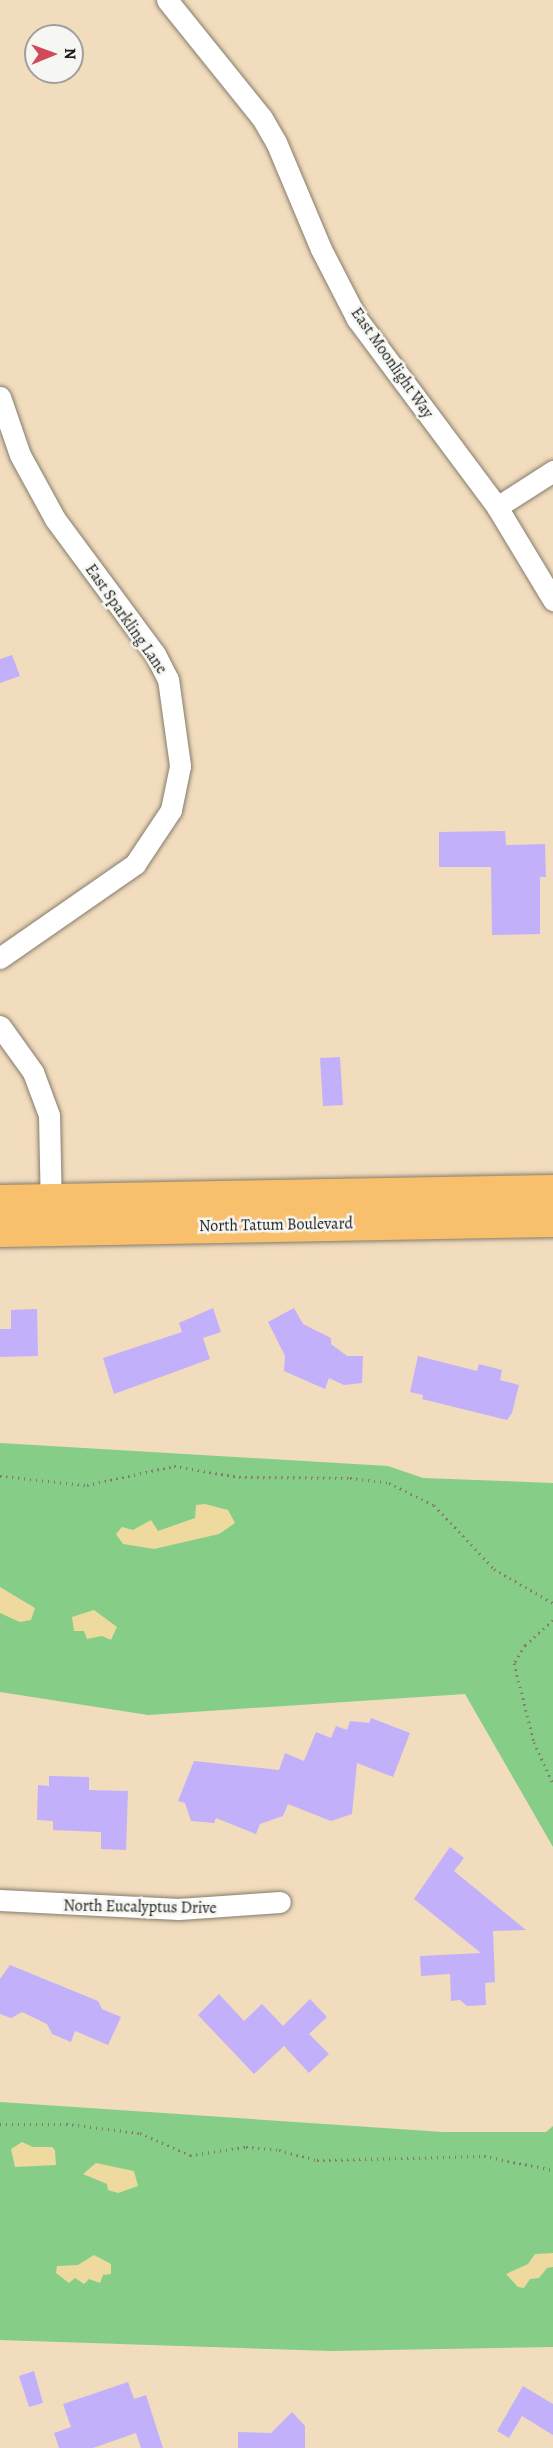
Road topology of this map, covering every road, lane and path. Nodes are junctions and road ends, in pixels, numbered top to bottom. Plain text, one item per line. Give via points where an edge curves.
1 (167, 0) edge
2 (0, 397) edge
3 (553, 471) edge
4 (497, 507) junction
5 (553, 600) edge
6 (0, 958) edge
7 (0, 1026) edge
8 (553, 1191) edge
9 (0, 1201) edge
10 (51, 1215) junction
11 (553, 1220) edge
12 (0, 1230) edge
13 (0, 1476) edge
14 (553, 1603) edge
15 (553, 1620) edge
16 (553, 1784) edge
17 (0, 1900) edge
18 (280, 1902) dead end
19 (0, 2124) edge
20 (553, 2170) edge

1 - 4 street, East Moonlight Way via 262,118 357,319
2 - 6 street, East Sparkling Lane via 20,455 55,519 155,654 168,679 180,766 171,810 135,864
3 - 4 street
4 - 5 street, East Moonlight Way
7 - 10 street via 33,1072 49,1114
8 - 10 main road, North Tatum Boulevard
9 - 10 main road, North Tatum Boulevard
10 - 11 main road, North Tatum Boulevard
10 - 12 main road, North Tatum Boulevard
13 - 14 path via 87,1485 174,1466 239,1477 350,1478 389,1483 434,1505 494,1569
15 - 16 path via 525,1645 514,1663 534,1742
17 - 18 street, North Eucalyptus Drive via 179,1909
19 - 20 path via 66,2124 140,2133 190,2155 246,2147 317,2160 484,2156

